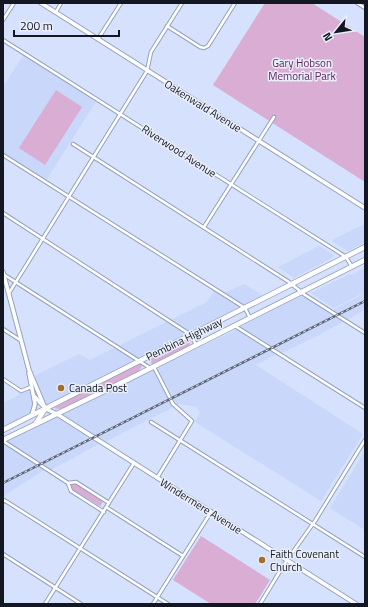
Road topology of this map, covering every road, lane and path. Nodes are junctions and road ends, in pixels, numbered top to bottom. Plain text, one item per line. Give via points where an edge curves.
1 (14, 3) edge
2 (41, 3) edge
3 (62, 3) edge
4 (121, 3) edge
5 (182, 3) edge
6 (235, 3) edge
7 (359, 4) edge
8 (365, 8) edge
9 (56, 12) junction
10 (3, 20) edge
11 (167, 26) junction
12 (98, 39) junction
13 (3, 40) edge
14 (148, 70) junction
15 (120, 114) junction
16 (274, 117) dead end
17 (259, 141) junction
18 (73, 144) dead end
19 (3, 155) edge
20 (93, 156) junction
21 (231, 184) junction
22 (69, 197) junction
23 (365, 208) edge
24 (3, 213) edge
25 (204, 227) junction
26 (43, 239) junction
27 (365, 248) edge
28 (346, 257) junction
29 (365, 260) edge
30 (352, 267) junction
31 (3, 273) edge
32 (16, 282) junction
33 (293, 284) junction
34 (301, 292) junction
35 (9, 293) junction
36 (245, 308) junction
37 (250, 318) junction
38 (235, 326) junction
39 (3, 329) edge
40 (365, 333) edge
41 (191, 335) junction
42 (20, 340) junction
43 (196, 345) junction
44 (139, 361) junction
45 (152, 367) junction
46 (29, 370) junction
47 (3, 379) edge
48 (32, 387) junction
49 (38, 390) junction
50 (34, 396) junction
51 (365, 408) edge
52 (46, 409) junction
53 (57, 414) junction
54 (32, 416) junction
55 (151, 422) dead end
56 (35, 424) junction
57 (3, 430) edge
58 (3, 440) edge
59 (365, 440) edge
60 (180, 441) junction
61 (134, 464) junction
62 (157, 478) junction
63 (68, 483) junction
64 (3, 501) edge
65 (109, 503) junction
66 (106, 507) junction
67 (104, 512) junction
68 (211, 512) junction
69 (313, 524) junction
70 (80, 549) junction
71 (3, 554) edge
72 (183, 556) junction
73 (365, 557) edge
74 (288, 560) junction
75 (55, 588) junction
76 (157, 597) junction
77 (45, 604) edge
78 (81, 604) edge
79 (153, 604) edge
80 (168, 604) edge
81 (260, 604) edge
82 (356, 604) edge

1 - 10 street
2 - 9 street, Oakenwald Avenue
3 - 9 street
4 - 12 street
5 - 11 street
6 - 11 street via 208,46 204,48 200,48
7 - 8 street
9 - 12 street, Oakenwald Avenue
11 - 14 street via 151,52
12 - 14 street, Oakenwald Avenue
13 - 15 street, Riverwood Avenue
14 - 15 street
14 - 17 street, Oakenwald Avenue
15 - 20 street
15 - 21 street, Riverwood Avenue
16 - 17 street
17 - 21 street
17 - 23 street, Oakenwald Avenue
18 - 20 street
19 - 22 street
20 - 22 street
20 - 25 street
21 - 25 street
21 - 28 street, Riverwood Avenue
22 - 26 street
22 - 36 street
24 - 26 street
25 - 33 street
26 - 32 street
26 - 41 street
27 - 28 main road, Pembina Highway
28 - 30 street, Riverwood Avenue
28 - 33 main road, Pembina Highway
29 - 30 main road, Pembina Highway
30 - 34 main road, Pembina Highway
31 - 32 street
31 - 35 street
32 - 35 street
32 - 44 street
33 - 34 street
33 - 36 main road, Pembina Highway
34 - 37 main road, Pembina Highway
34 - 40 street
35 - 42 street
36 - 37 street
36 - 41 main road, Pembina Highway
37 - 38 main road, Pembina Highway
38 - 43 main road, Pembina Highway
38 - 51 street
39 - 42 street
41 - 43 street
41 - 44 main road, Pembina Highway
42 - 46 street
43 - 45 main road, Pembina Highway
44 - 45 street
44 - 52 main road, Pembina Highway
45 - 53 main road, Pembina Highway
45 - 60 street via 173,404 192,422
46 - 48 street
46 - 49 street
47 - 48 street via 21,391
48 - 49 street
48 - 50 street
49 - 52 street
50 - 52 street
50 - 54 street
52 - 53 street, Windermere Avenue
52 - 54 main road, Pembina Highway
52 - 56 main road
53 - 56 main road, Pembina Highway
53 - 61 street, Windermere Avenue
54 - 57 main road, Pembina Highway
55 - 60 street
56 - 58 main road, Pembina Highway
58 - 63 street
59 - 69 street
60 - 62 street
60 - 69 street
61 - 62 street, Windermere Avenue
61 - 65 street
62 - 68 street, Windermere Avenue
63 - 65 street via 76,482
63 - 67 street via 71,491
64 - 70 street
65 - 66 street
66 - 67 street
66 - 72 street
67 - 70 street
68 - 72 street
68 - 74 street, Windermere Avenue
69 - 73 street
69 - 74 street
70 - 75 street
70 - 76 street
71 - 75 street
72 - 76 street
74 - 81 street
74 - 82 street, Windermere Avenue
75 - 77 street
75 - 78 street
76 - 79 street
76 - 80 street

